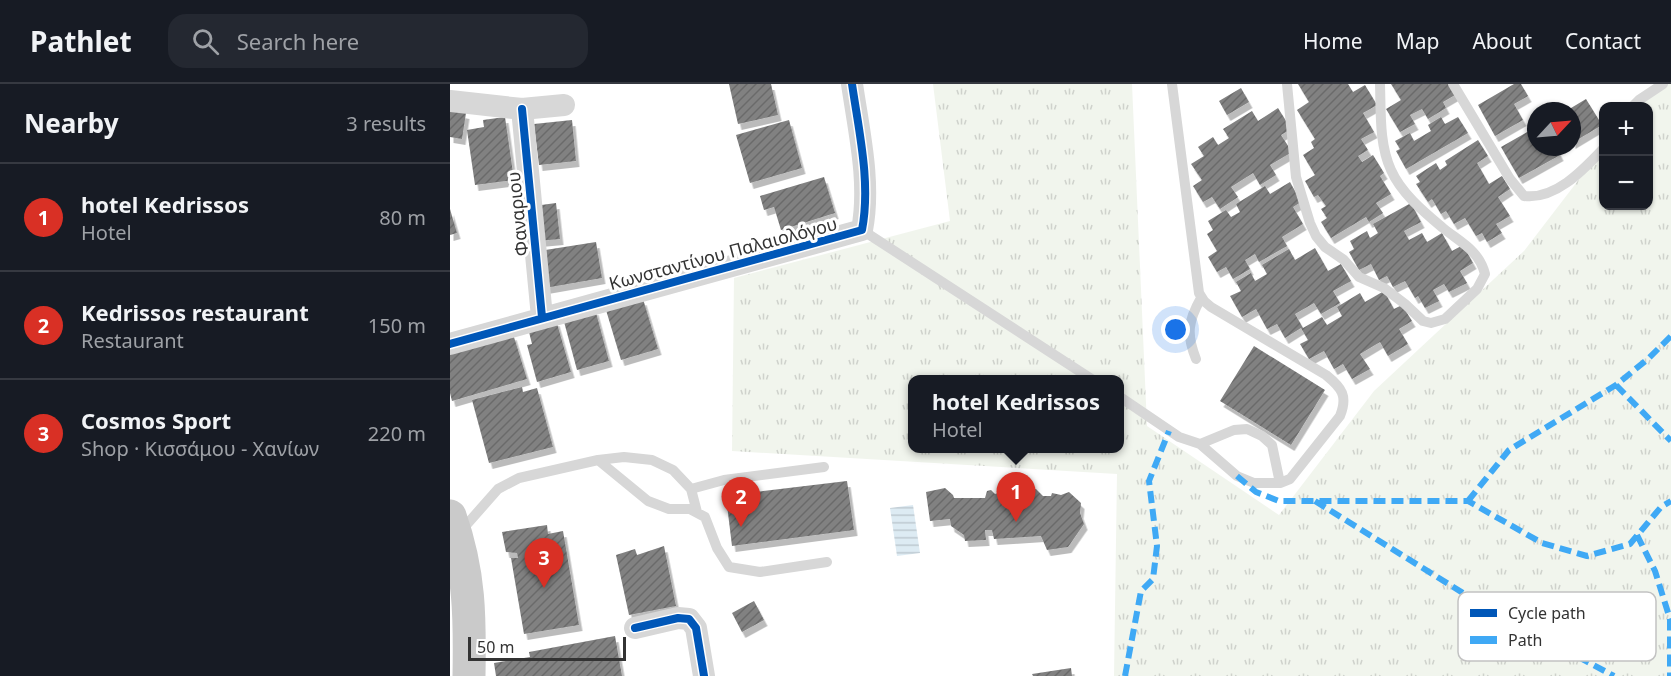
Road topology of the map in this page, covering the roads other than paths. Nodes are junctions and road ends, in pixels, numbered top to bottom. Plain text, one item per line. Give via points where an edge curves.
1 (852, 84) edge
2 (1172, 84) edge
3 (1287, 84) edge
4 (1380, 84) edge
5 (1453, 84) edge
6 (1663, 84) edge
7 (450, 101) edge
8 (1637, 102) edge
9 (564, 105) dead end
10 (522, 109) junction
11 (1599, 153) edge
12 (862, 230) junction
13 (1202, 298) junction
14 (542, 317) junction
15 (450, 344) edge
16 (1196, 359) dead end
17 (1085, 375) edge
18 (1124, 400) edge
19 (1200, 444) junction
20 (598, 460) junction
21 (824, 467) dead end
22 (1281, 483) junction
23 (691, 489) junction
24 (698, 512) junction
25 (452, 529) edge
26 (827, 562) dead end
27 (635, 628) dead end
28 (469, 676) edge
29 (704, 676) edge

1 - 12 street, Κωνσταντίνου Παλαιολόγου via 864,172
2 - 13 lane
3 - 4 lane via 1297,182 1316,236 1359,277 1384,288 1423,321 1439,322 1477,289 1485,274 1483,265 1467,245 1442,228 1401,187 1383,140
5 - 11 lane via 1524,196 1543,194 1566,182
6 - 8 lane
7 - 10 street
9 - 10 street
10 - 14 street, Φαναριου
12 - 14 street, Κωνσταντίνου Παλαιολόγου
12 - 17 lane
13 - 16 lane via 1189,327
13 - 22 lane via 1326,375 1343,395 1340,416 1296,473
14 - 15 street, Κωνσταντίνου Παλαιολόγου
18 - 19 lane via 1179,437
19 - 22 lane via 1237,476 1254,483
19 - 22 lane via 1234,430 1247,429 1262,436 1272,446
20 - 23 lane via 652,460 673,470
20 - 24 lane via 648,501 669,509
20 - 25 lane via 519,478 498,489
21 - 23 lane via 724,480
23 - 24 lane
24 - 26 lane via 705,517 729,567 760,572
25 - 28 main road via 466,576 470,609
27 - 29 street via 689,619 696,628

